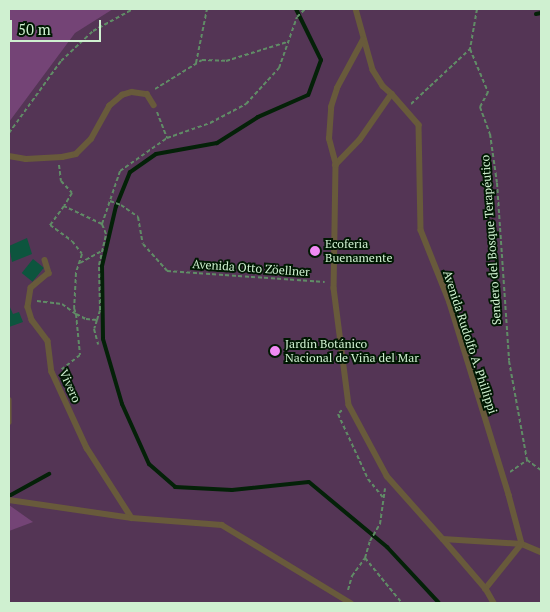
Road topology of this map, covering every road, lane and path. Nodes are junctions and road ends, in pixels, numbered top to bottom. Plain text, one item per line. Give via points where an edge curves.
1 (133, 9) edge
2 (207, 9) edge
3 (356, 9) edge
4 (477, 9) edge
5 (304, 10) edge
6 (363, 40) junction
7 (288, 42) junction
8 (470, 50) junction
9 (196, 63) junction
10 (147, 94) junction
11 (392, 94) junction
12 (154, 105) joint
13 (405, 109) junction
14 (9, 133) edge
15 (167, 138) junction
16 (9, 156) edge
17 (58, 157) junction
18 (336, 165) junction
19 (112, 201) junction
20 (64, 206) junction
21 (102, 224) junction
22 (102, 252) junction
23 (45, 260) dead end
24 (79, 263) junction
25 (334, 282) junction
26 (29, 300) junction
27 (76, 314) junction
28 (98, 320) junction
29 (98, 344) dead end
30 (52, 372) junction
31 (9, 400) edge
32 (349, 405) junction
33 (9, 422) edge
34 (526, 460) junction
35 (541, 470) edge
36 (387, 476) junction
37 (503, 476) junction
38 (384, 499) junction
39 (10, 500) edge
40 (132, 518) junction
41 (443, 539) junction
42 (522, 544) junction
43 (541, 552) edge
44 (365, 558) junction
45 (486, 589) junction
46 (346, 598) junction
47 (351, 603) edge
48 (402, 603) edge
49 (494, 603) edge

1 - 14 path via 93,31 61,61
2 - 9 path
3 - 6 lane, Avenida Rudolfo A. Phillippi
4 - 8 path
5 - 7 path via 297,17
6 - 11 lane, Avenida Rudolfo A. Phillippi via 373,70
6 - 18 lane via 337,88 331,107 329,139
7 - 9 path via 226,61 202,60
7 - 15 path via 279,68 246,104 210,123
8 - 13 path
8 - 34 path, Sendero del Bosque Terapéutico via 488,92 480,107 493,150 509,360
9 - 10 path
10 - 12 lane
10 - 17 lane via 132,92 122,95 109,106 91,139 76,154
11 - 13 lane, Avenida Rudolfo A. Phillippi
11 - 18 lane via 360,140
12 - 15 path
13 - 37 lane, Avenida Rudolfo A. Phillippi via 420,125 421,230 450,303
15 - 19 path via 120,171
16 - 17 lane via 26,159
17 - 20 path via 62,181 72,193
18 - 25 lane
19 - 21 path
19 - 25 path, Avenida Otto Zöellner via 138,217 143,244 167,271
20 - 21 path
20 - 24 path via 50,225 82,254
21 - 22 path via 106,234
22 - 24 path
22 - 28 path
23 - 26 lane via 49,273 31,288
24 - 27 path via 74,293
25 - 32 lane
26 - 27 path via 62,304
26 - 30 lane, Vivero via 32,320 48,341
27 - 28 path
27 - 30 path via 80,355 66,368
28 - 29 path via 94,329
30 - 40 lane, Vivero via 87,448
31 - 33 lane
32 - 36 lane
32 - 38 path via 338,414 368,479
34 - 35 path
34 - 37 path
36 - 38 path
36 - 41 lane
37 - 42 lane, Avenida Rudolfo A. Phillippi
38 - 44 path via 380,524
39 - 40 lane
40 - 46 lane via 222,525
41 - 42 lane
41 - 45 lane
42 - 43 lane
42 - 45 lane
44 - 46 path via 352,576
44 - 48 path
45 - 49 lane
46 - 47 lane

